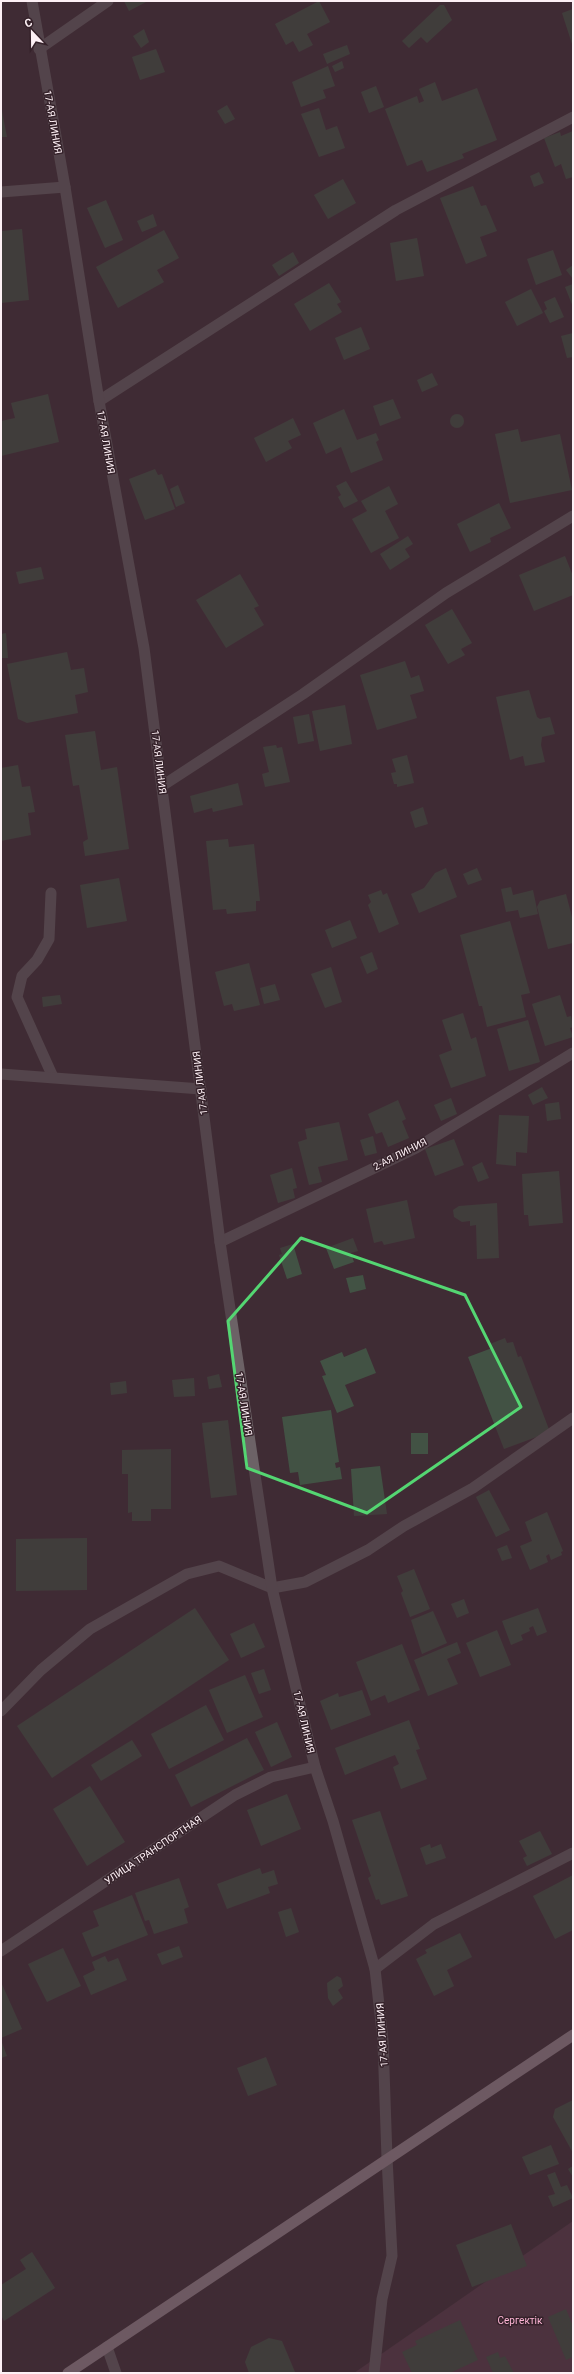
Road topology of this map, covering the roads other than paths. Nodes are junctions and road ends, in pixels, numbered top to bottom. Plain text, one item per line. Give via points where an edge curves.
1 (32, 1) edge
2 (108, 1) edge
3 (39, 49) junction
4 (573, 117) edge
5 (64, 187) junction
6 (1, 192) edge
7 (99, 401) junction
8 (573, 516) edge
9 (162, 786) junction
10 (50, 893) dead end
11 (573, 1052) edge
12 (1, 1074) edge
13 (53, 1077) junction
14 (201, 1089) junction
15 (220, 1242) junction
16 (573, 1418) edge
17 (272, 1588) junction
18 (1, 1711) edge
19 (315, 1767) junction
20 (573, 1853) edge
21 (1, 1951) edge
22 (375, 1969) junction
23 (573, 2035) edge
24 (387, 2158) junction
25 (107, 2347) junction
26 (68, 2373) edge
27 (116, 2373) edge
28 (374, 2373) edge

1 - 3 street, 17-АЯ ЛИНИЯ
2 - 3 street
3 - 5 street, 17-АЯ ЛИНИЯ
4 - 7 street via 396,210
5 - 6 street
5 - 7 street, 17-АЯ ЛИНИЯ
7 - 9 street, 17-АЯ ЛИНИЯ via 144,648
8 - 9 street via 446,593 303,694
9 - 14 street, 17-АЯ ЛИНИЯ
10 - 13 street via 49,939 37,960 22,976 16,997
11 - 15 street, 2-АЯ ЛИНИЯ via 416,1148
12 - 13 street
13 - 14 street
14 - 15 street, 17-АЯ ЛИНИЯ
15 - 17 street, 17-АЯ ЛИНИЯ
16 - 17 street via 474,1488 404,1526 368,1550 305,1582
17 - 18 street via 219,1566 187,1574 90,1629 41,1670
17 - 19 street, 17-АЯ ЛИНИЯ
19 - 21 street, УЛИЦА ТРАНСПОРТНАЯ via 271,1777 235,1795
19 - 22 street, 17-АЯ ЛИНИЯ via 340,1843
20 - 22 street via 434,1924
22 - 24 street, 17-АЯ ЛИНИЯ via 383,2041
23 - 24 main road
24 - 25 main road
24 - 28 street, 17-АЯ ЛИНИЯ via 392,2256 382,2299
25 - 26 main road
25 - 27 street

